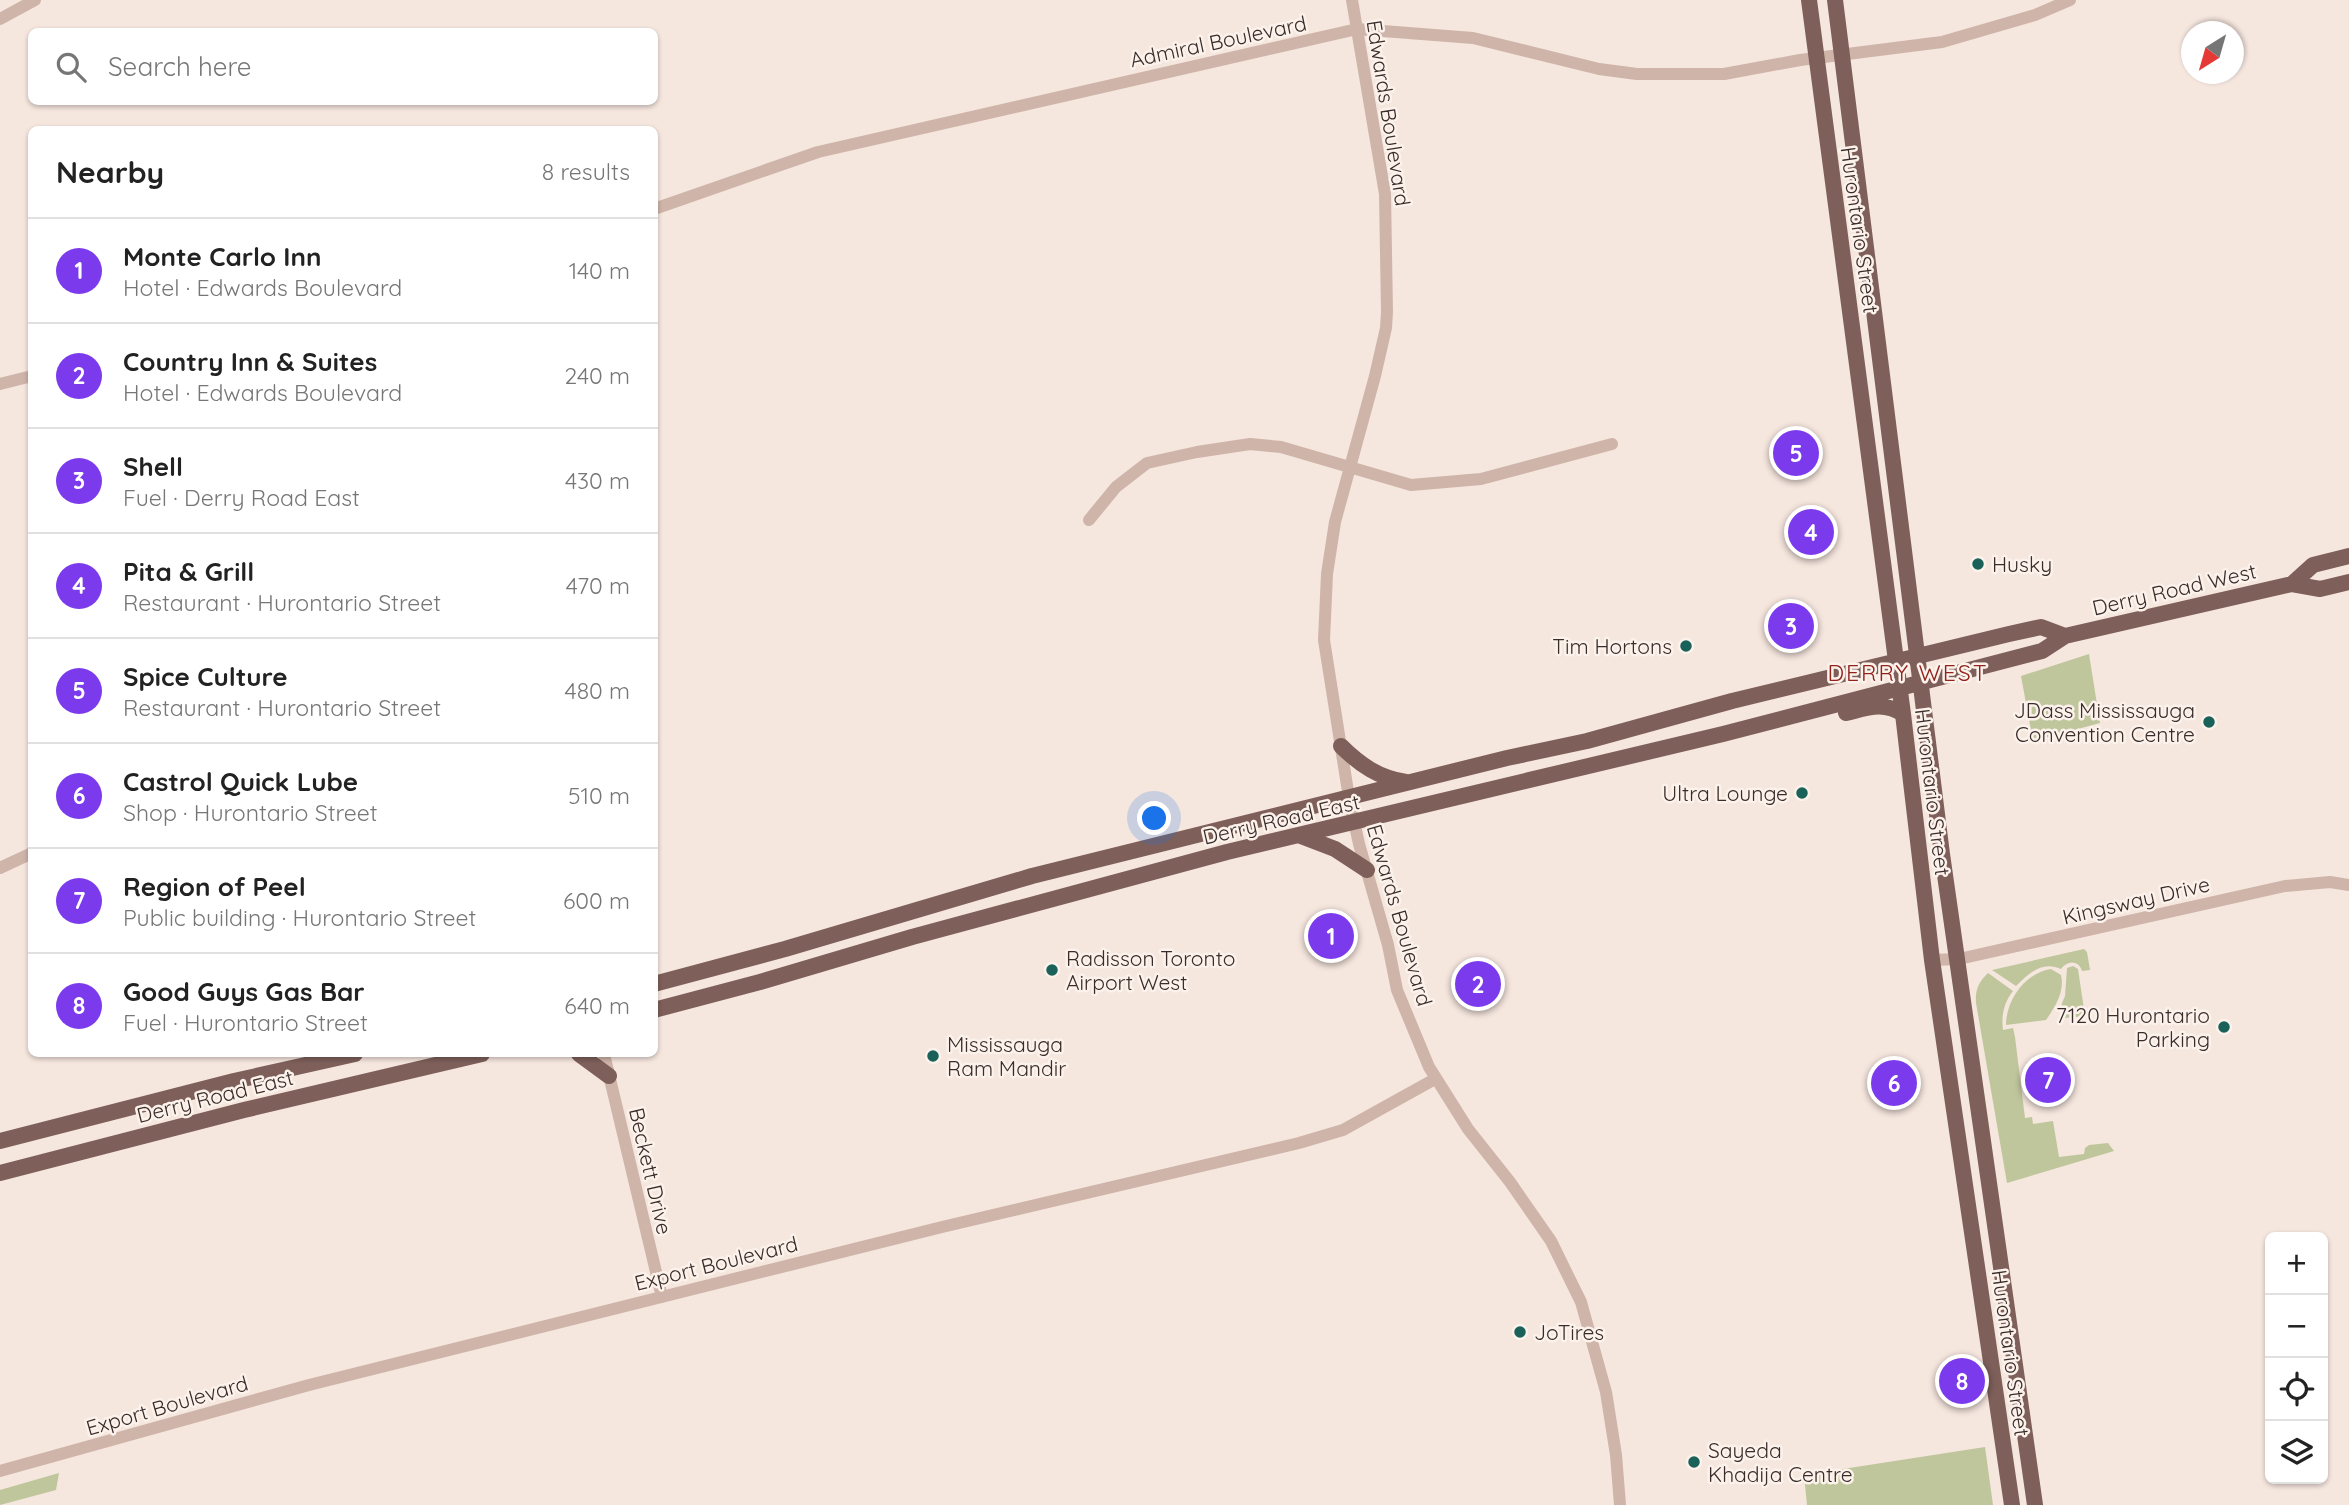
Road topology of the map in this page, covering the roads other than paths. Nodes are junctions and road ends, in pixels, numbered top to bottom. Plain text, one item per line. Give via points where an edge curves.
1 (35, 0) edge
2 (1352, 0) edge
3 (1809, 0) edge
4 (1835, 0) edge
5 (2070, 0) edge
6 (0, 19) edge
7 (1357, 29) junction
8 (1842, 55) junction
9 (1816, 60) junction
10 (658, 208) edge
11 (28, 377) edge
12 (0, 384) edge
13 (1612, 444) dead end
14 (1349, 467) junction
15 (1089, 520) dead end
16 (2349, 556) edge
17 (2349, 582) edge
18 (2292, 584) junction
19 (2065, 636) junction
20 (1917, 655) junction
21 (1894, 661) junction
22 (1921, 682) junction
23 (1899, 688) junction
24 (1805, 713) junction
25 (1903, 714) junction
26 (1341, 746) junction
27 (1412, 782) junction
28 (1349, 798) junction
29 (1354, 823) junction
30 (1221, 831) junction
31 (1299, 835) junction
32 (1160, 845) junction
33 (1227, 852) junction
34 (28, 855) edge
35 (0, 867) edge
36 (1165, 869) junction
37 (1367, 870) junction
38 (2349, 885) edge
39 (803, 944) junction
40 (1959, 959) junction
41 (1932, 960) junction
42 (724, 966) junction
43 (810, 967) junction
44 (658, 983) edge
45 (732, 990) junction
46 (658, 1009) edge
47 (342, 1057) edge
48 (469, 1057) edge
49 (583, 1057) edge
50 (605, 1057) edge
51 (610, 1076) junction
52 (1435, 1079) junction
53 (0, 1141) edge
54 (0, 1173) edge
55 (662, 1297) junction
56 (0, 1471) edge
57 (1620, 1505) edge
58 (2012, 1505) edge
59 (2035, 1505) edge

1 - 6 street
2 - 7 street, Edwards Boulevard
3 - 9 main road, Hurontario Street
4 - 8 main road, Hurontario Street
5 - 8 street, Admiral Boulevard via 1942,42
7 - 9 street, Admiral Boulevard via 1473,38 1637,74 1724,74
7 - 10 street, Admiral Boulevard via 818,152
7 - 14 street, Edwards Boulevard via 1385,194 1387,312 1375,376
8 - 9 street, Admiral Boulevard
8 - 20 main road, Hurontario Street
9 - 21 main road, Hurontario Street
11 - 12 street
13 - 14 street via 1481,479 1411,485
14 - 15 street via 1281,447 1250,444 1197,452 1147,463 1116,487
14 - 26 street, Edwards Boulevard via 1326,574 1324,640
16 - 18 main road, Derry Road West via 2313,565
17 - 18 main road, Derry Road West via 2320,589
18 - 19 main road, Derry Road West
19 - 20 main road, Derry Road West via 2041,628
19 - 22 main road, Derry Road West via 2042,651
20 - 21 main road, Derry Road West
20 - 22 main road, Hurontario Street
21 - 23 main road, Hurontario Street
21 - 27 main road, Derry Road East
22 - 23 main road, Derry Road East
22 - 40 main road, Hurontario Street
23 - 24 main road, Derry Road East
23 - 25 main road, Hurontario Street
24 - 25 main road via 1846,713 1879,705
24 - 29 main road, Derry Road East
25 - 41 main road, Hurontario Street
26 - 27 main road via 1378,775
26 - 28 street, Edwards Boulevard
27 - 28 main road, Derry Road East
28 - 29 street, Edwards Boulevard
28 - 30 main road, Derry Road East
29 - 31 main road, Derry Road East
29 - 37 street, Edwards Boulevard
30 - 32 main road, Derry Road East
30 - 33 main road
31 - 33 main road, Derry Road East
31 - 37 main road via 1335,849
32 - 36 main road
32 - 39 main road, Derry Road East via 1019,880
33 - 36 main road, Derry Road East
34 - 35 street
36 - 43 main road, Derry Road East
37 - 52 street, Edwards Boulevard via 1397,990
38 - 40 street, Kingsway Drive via 2285,886
39 - 42 main road, Derry Road East
39 - 43 main road
40 - 41 street, Kingsway Drive
40 - 59 main road, Hurontario Street
41 - 58 main road, Hurontario Street
42 - 44 main road, Derry Road East
42 - 45 main road
43 - 45 main road, Derry Road East
45 - 46 main road, Derry Road East
47 - 53 main road, Derry Road East
48 - 54 main road, Derry Road East
49 - 51 main road
50 - 51 street, Beckett Drive
51 - 55 street, Beckett Drive
52 - 55 street, Export Boulevard via 1343,1130 1299,1143
52 - 57 street, Edwards Boulevard via 1551,1241 1581,1302 1606,1392
55 - 56 street, Export Boulevard via 309,1385

